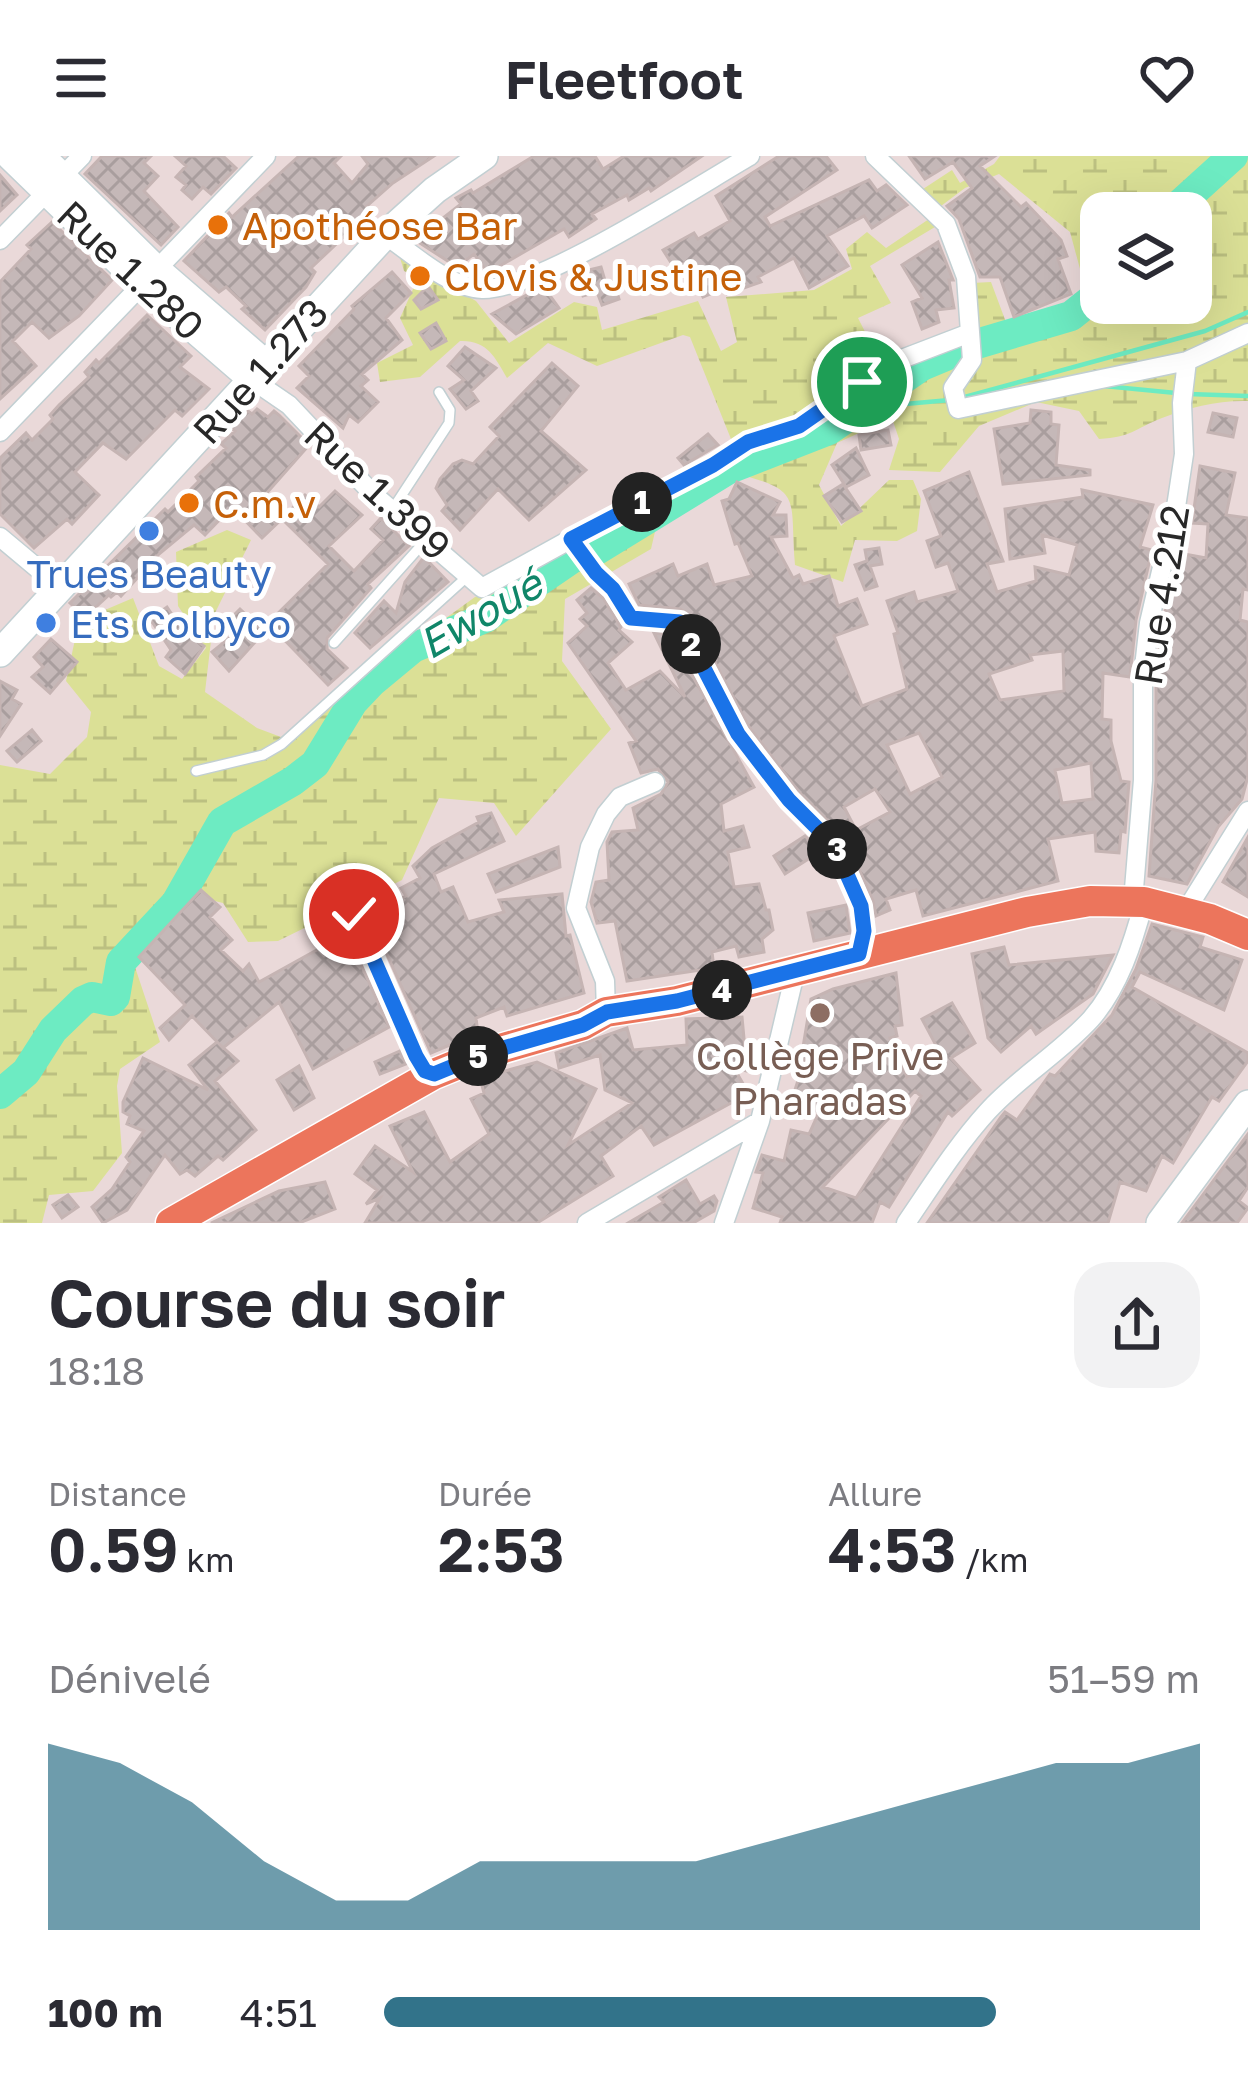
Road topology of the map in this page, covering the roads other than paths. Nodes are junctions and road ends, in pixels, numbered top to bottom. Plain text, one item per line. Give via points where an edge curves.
1 (10, 156) edge
2 (41, 156) edge
3 (266, 156) edge
4 (484, 156) edge
5 (749, 156) edge
6 (875, 156) edge
7 (64, 175) edge
8 (385, 235) junction
9 (0, 240) edge
10 (150, 277) junction
11 (967, 334) junction
12 (1248, 334) edge
13 (1187, 362) junction
14 (261, 374) junction
15 (439, 392) dead end
16 (289, 405) joint
17 (0, 432) edge
18 (392, 511) junction
19 (0, 537) edge
20 (426, 540) junction
21 (573, 542) junction
22 (469, 575) junction
23 (61, 588) junction
24 (334, 643) dead end
25 (0, 653) edge
26 (196, 771) dead end
27 (655, 782) dead end
28 (1248, 811) edge
29 (1138, 901) junction
30 (1185, 912) junction
31 (354, 914) dead end
32 (1248, 935) edge
33 (859, 954) junction
34 (795, 974) junction
35 (607, 1012) junction
36 (434, 1074) junction
37 (1248, 1104) edge
38 (760, 1121) junction
39 (171, 1223) edge
40 (587, 1223) edge
41 (724, 1223) edge
42 (906, 1223) edge
43 (1160, 1223) edge

1 - 7 main road, Rue 1.280
2 - 7 main road, Rue 1.280
3 - 10 street
4 - 8 main road, Rue 1.273
5 - 8 street via 583,253 506,286 459,283
6 - 11 street via 946,224 966,277
7 - 9 street
7 - 10 main road, Rue 1.280
8 - 14 main road, Rue 1.273
10 - 14 main road, Rue 1.280
10 - 17 street
11 - 13 street via 972,360 952,388 958,409
11 - 21 street via 894,362 799,426 748,442
12 - 13 street
13 - 29 street, Rue 4.212 via 1184,454 1143,676
14 - 16 street, Rue 1.280
14 - 23 main road, Rue 1.273
15 - 18 lane via 449,423
16 - 18 street, Rue 1.399
18 - 20 street, Rue 1.399
19 - 23 street
20 - 22 street, Rue 1.399
20 - 24 lane
21 - 22 street, Rue 1.399 via 482,588
21 - 33 street via 631,618 680,622 738,734 834,845 861,906
22 - 26 lane via 282,744
23 - 25 main road, Rue 1.273
27 - 35 street via 620,796 607,814 576,908 605,981
28 - 30 street
29 - 30 main road
29 - 33 main road via 1060,905
29 - 42 street, Rue 4.212 via 1127,956 1108,996 986,1113
30 - 32 main road
31 - 36 street via 416,1056
33 - 34 main road
34 - 35 main road
34 - 38 street
35 - 36 main road
36 - 39 main road
37 - 43 main road
38 - 40 street
38 - 41 street

